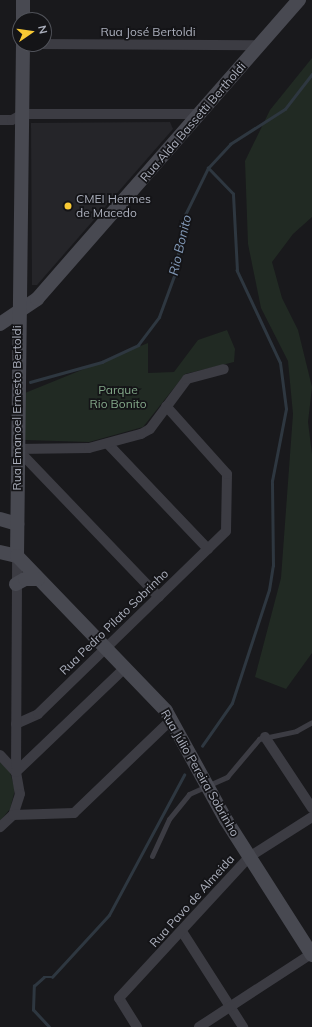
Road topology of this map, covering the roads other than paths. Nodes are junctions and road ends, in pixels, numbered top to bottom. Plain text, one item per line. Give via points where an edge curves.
1 (23, 0) edge
2 (300, 0) edge
3 (23, 12) edge
4 (52, 44) edge
5 (260, 45) junction
6 (23, 52) edge
7 (23, 114) junction
8 (200, 114) junction
9 (0, 120) edge
10 (18, 315) junction
11 (0, 324) edge
12 (224, 369) dead end
13 (166, 406) junction
14 (108, 444) junction
15 (17, 449) junction
16 (0, 519) edge
17 (17, 524) junction
18 (208, 549) junction
19 (0, 552) edge
20 (17, 556) junction
21 (38, 579) junction
22 (16, 584) junction
23 (159, 597) junction
24 (106, 648) junction
25 (125, 668) junction
26 (172, 719) junction
27 (312, 722) edge
28 (16, 724) junction
29 (265, 737) junction
30 (0, 755) edge
31 (16, 772) junction
32 (207, 786) junction
33 (312, 808) edge
34 (13, 815) junction
35 (312, 817) edge
36 (0, 827) edge
37 (152, 856) dead end
38 (249, 857) junction
39 (183, 933) junction
40 (312, 955) edge
41 (230, 1007) junction
42 (137, 1027) edge
43 (199, 1027) edge
44 (243, 1027) edge

1 - 3 main road
2 - 5 main road, Rua Alda Bassetti Bertholdi
4 - 5 street, Rua José Bertoldi
5 - 8 main road, Rua Alda Bassetti Bertholdi
6 - 7 main road, Rua Emanoel Ernesto Bertoldi
7 - 8 street
7 - 9 street via 12,120
7 - 10 main road, Rua Emanoel Ernesto Bertoldi via 22,277
8 - 10 main road, Rua Alda Bassetti Bertholdi via 37,299
10 - 11 main road, Rua Alda Bassetti Bertholdi
10 - 15 main road, Rua Emanoel Ernesto Bertoldi
12 - 13 street via 190,377
13 - 14 street via 146,432
13 - 18 street, Rua Pedro Pilato Sobrinho via 227,474 226,531
14 - 15 street via 83,449
14 - 18 street
15 - 17 main road, Rua Emanoel Ernesto Bertoldi
15 - 23 street
16 - 17 main road
17 - 20 main road, Rua Emanoel Ernesto Bertoldi
18 - 23 street, Rua Pedro Pilato Sobrinho
19 - 20 main road
20 - 21 main road, Rua Júlio Pereira Sobrinho
20 - 22 street, Rua Emanoel Ernesto Bertoldi
21 - 22 main road via 25,579
21 - 24 main road, Rua Júlio Pereira Sobrinho
22 - 28 street, Rua Emanoel Ernesto Bertoldi
23 - 24 street, Rua Pedro Pilato Sobrinho
24 - 25 main road, Rua Júlio Pereira Sobrinho
24 - 28 street, Rua Pedro Pilato Sobrinho via 38,714
25 - 26 main road, Rua Júlio Pereira Sobrinho
25 - 31 street
26 - 32 main road, Rua Júlio Pereira Sobrinho
26 - 34 street via 74,813
27 - 29 lane via 296,731
28 - 31 street, Rua Emanoel Ernesto Bertoldi
29 - 32 lane via 255,742 227,777
29 - 33 street
30 - 31 street
31 - 34 street, Rua Emanoel Ernesto Bertoldi via 20,794
32 - 37 lane via 189,794 178,807
32 - 38 main road, Rua Júlio Pereira Sobrinho
34 - 36 street
35 - 38 street, Rua Pavo de Almeida
38 - 39 street, Rua Pavo de Almeida
38 - 40 main road, Rua Júlio Pereira Sobrinho
39 - 41 street
39 - 42 street, Rua Pavo de Almeida via 119,998
40 - 41 street
41 - 43 street
41 - 44 street

